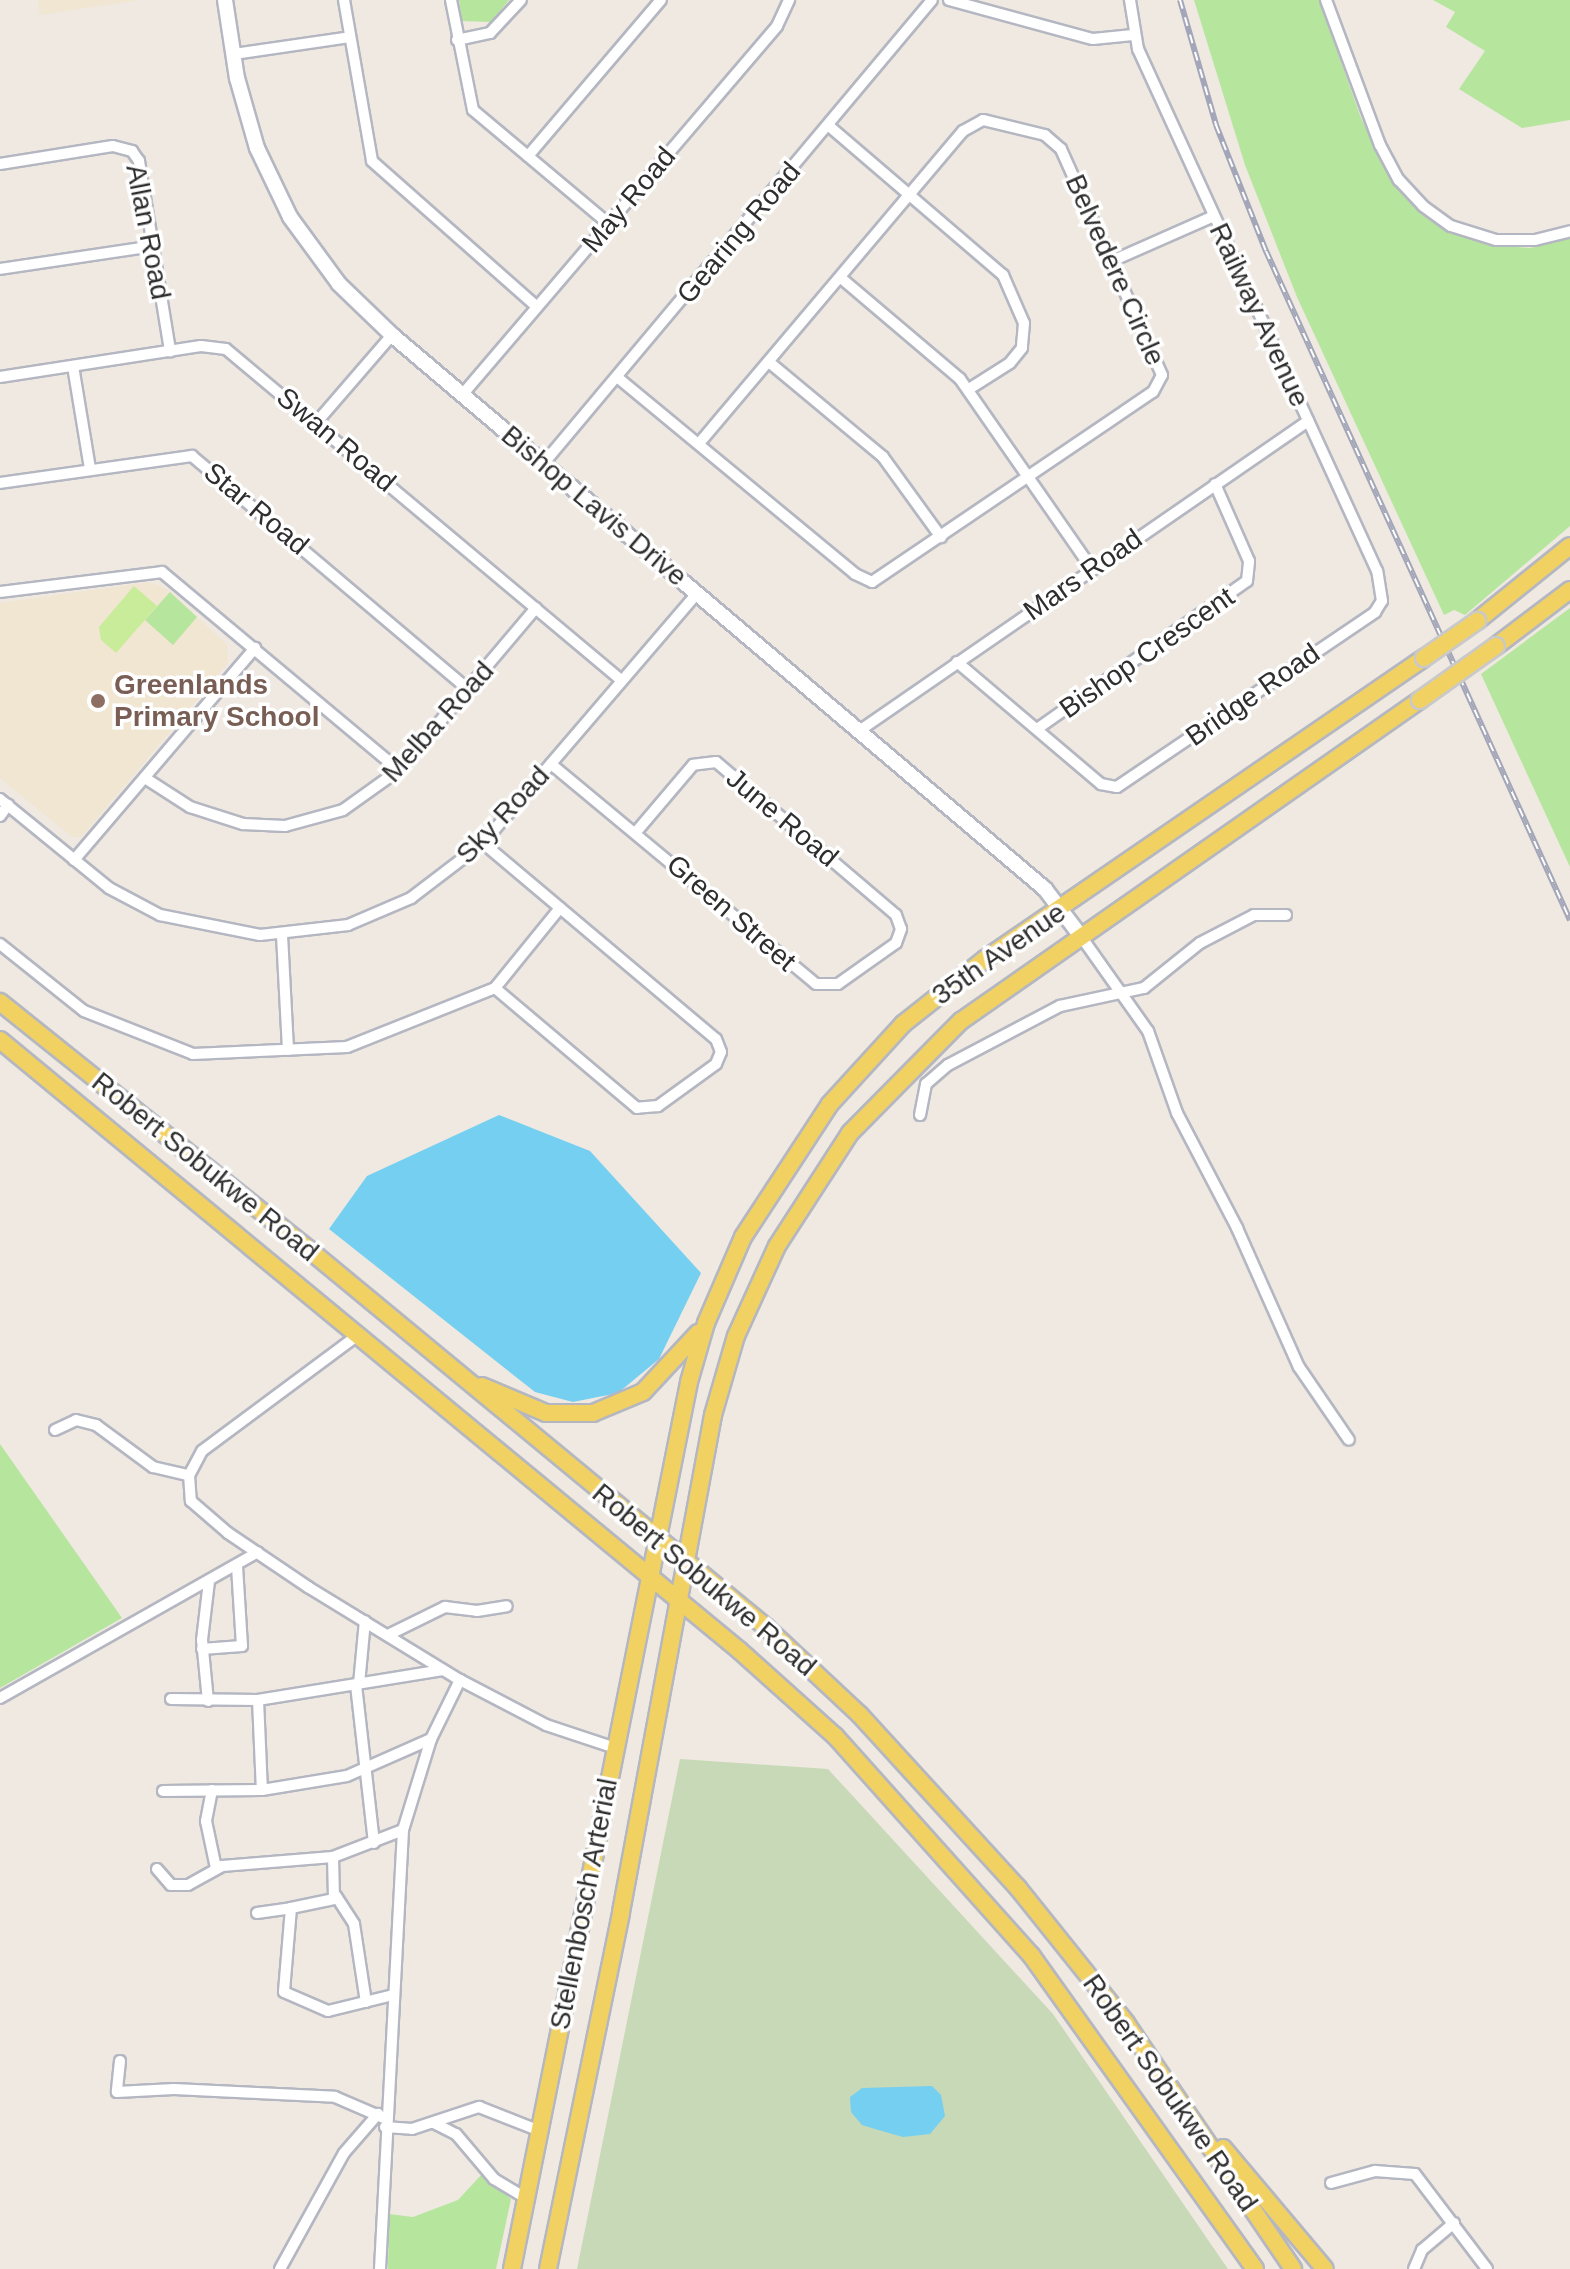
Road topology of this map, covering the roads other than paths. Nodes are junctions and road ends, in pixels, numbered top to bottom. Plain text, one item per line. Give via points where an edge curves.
1 (225, 0) edge
2 (344, 0) edge
3 (451, 0) edge
4 (521, 0) edge
5 (661, 0) edge
6 (789, 0) edge
7 (932, 0) edge
8 (949, 0) edge
9 (1130, 0) edge
10 (1326, 0) edge
11 (1133, 35) junction
12 (350, 37) junction
13 (457, 40) junction
14 (234, 54) junction
15 (829, 126) junction
16 (528, 156) junction
17 (0, 164) edge
18 (911, 194) junction
19 (1214, 216) junction
20 (609, 224) junction
21 (1570, 231) edge
22 (153, 246) junction
23 (1112, 261) junction
24 (0, 269) edge
25 (841, 278) junction
26 (537, 307) junction
27 (392, 335) junction
28 (170, 351) junction
29 (769, 362) junction
30 (73, 366) junction
31 (0, 377) edge
32 (617, 377) junction
33 (969, 389) junction
34 (462, 395) junction
35 (1308, 421) junction
36 (316, 423) junction
37 (699, 443) junction
38 (543, 464) junction
39 (90, 469) junction
40 (1027, 478) junction
41 (0, 483) edge
42 (1215, 484) junction
43 (941, 537) junction
44 (1570, 546) edge
45 (1092, 569) junction
46 (1570, 590) edge
47 (0, 592) edge
48 (697, 593) junction
49 (1383, 596) joint
50 (536, 608) junction
51 (255, 648) junction
52 (957, 662) junction
53 (621, 680) junction
54 (468, 689) junction
55 (1037, 729) junction
56 (859, 731) junction
57 (551, 764) junction
58 (399, 770) junction
59 (145, 778) junction
60 (4, 802) edge
61 (0, 816) edge
62 (637, 831) junction
63 (483, 843) junction
64 (74, 860) junction
65 (560, 908) junction
66 (1062, 909) junction
67 (896, 915) joint
68 (1286, 915) dead end
69 (282, 935) junction
70 (1080, 935) junction
71 (0, 944) edge
72 (495, 988) junction
73 (1123, 996) junction
74 (0, 1002) edge
75 (0, 1040) edge
76 (288, 1050) junction
77 (920, 1115) dead end
78 (706, 1323) junction
79 (358, 1335) junction
80 (462, 1378) junction
81 (55, 1430) dead end
82 (1349, 1440) dead end
83 (189, 1475) junction
84 (658, 1540) junction
85 (258, 1552) junction
86 (685, 1561) junction
87 (237, 1566) junction
88 (651, 1577) junction
89 (209, 1581) junction
90 (678, 1600) junction
91 (507, 1606) dead end
92 (365, 1621) junction
93 (388, 1635) junction
94 (202, 1649) junction
95 (443, 1670) junction
96 (460, 1680) junction
97 (358, 1685) junction
98 (0, 1698) edge
99 (171, 1699) dead end
100 (258, 1700) junction
101 (208, 1701) junction
102 (431, 1739) junction
103 (615, 1748) junction
104 (362, 1772) junction
105 (212, 1790) junction
106 (262, 1790) junction
107 (163, 1791) dead end
108 (403, 1830) junction
109 (374, 1843) junction
110 (333, 1857) junction
111 (216, 1868) junction
112 (157, 1869) dead end
113 (336, 1896) junction
114 (291, 1908) junction
115 (257, 1913) dead end
116 (393, 1995) junction
117 (366, 2002) junction
118 (120, 2061) dead end
119 (1174, 2088) junction
120 (383, 2120) junction
121 (434, 2123) junction
122 (540, 2131) junction
123 (1331, 2183) dead end
124 (526, 2198) junction
125 (1454, 2223) junction
126 (280, 2269) edge
127 (380, 2269) edge
128 (512, 2269) edge
129 (548, 2269) edge
130 (1255, 2269) edge
131 (1293, 2269) edge
132 (1325, 2269) edge
133 (1414, 2269) edge
134 (1487, 2269) edge

1 - 14 street, Bishop Lavis Drive
2 - 12 street
3 - 13 street
4 - 13 street via 490,33
5 - 16 street
6 - 20 street, May Road via 777,26
7 - 15 street, Gearing Road
8 - 11 street via 1093,39
9 - 11 street, Railway Avenue
10 - 21 street via 1380,145 1399,180 1423,206 1451,226 1496,240 1535,240
11 - 19 street, Railway Avenue
12 - 14 street
12 - 26 street via 372,161
13 - 16 street via 468,102
14 - 27 street, Bishop Lavis Drive via 253,137 284,205 319,260
15 - 18 street
15 - 32 street, Gearing Road
16 - 20 street
17 - 22 street, Allan Road via 127,147 139,161
18 - 23 street, Belvedere Circle via 977,121 1045,135 1064,155
18 - 25 street, Belvedere Circle
18 - 33 street via 999,270 1024,323 1015,359
19 - 23 street
19 - 35 street, Railway Avenue
20 - 26 street, May Road
22 - 24 street
22 - 28 street, Allan Road
23 - 40 street, Belvedere Circle via 1159,362 1161,381 1153,392
25 - 29 street, Belvedere Circle
25 - 33 street
26 - 34 street, May Road
27 - 34 street, Bishop Lavis Drive
27 - 36 street
28 - 30 street, Swan Road
28 - 36 street, Swan Road via 209,345 226,349
29 - 37 street, Belvedere Circle
29 - 43 street via 883,457
30 - 31 street, Swan Road
30 - 39 street
32 - 37 street, Belvedere Circle
32 - 38 street, Gearing Road
33 - 40 street
34 - 38 street, Bishop Lavis Drive
35 - 42 street, Mars Road
35 - 49 street, Railway Avenue
36 - 50 street, Swan Road
37 - 43 street, Belvedere Circle via 864,581 886,577
38 - 48 street, Bishop Lavis Drive
39 - 41 street, Star Road
39 - 54 street, Star Road via 180,455 197,459
40 - 43 street, Belvedere Circle
40 - 45 street
42 - 45 street, Mars Road
42 - 55 street, Bishop Crescent via 1249,561 1247,581
44 - 66 main road, 35th Avenue, bridge via 1477,621
45 - 52 street, Mars Road
46 - 70 main road, 35th Avenue, bridge
47 - 51 street via 156,570 168,574
48 - 53 street, Sky Road
48 - 56 street, Bishop Lavis Drive
49 - 55 street, Bridge Road via 1375,612 1117,787 1101,784
50 - 53 street, Swan Road
50 - 54 street, Melba Road
51 - 58 street
51 - 59 street
52 - 55 street
52 - 56 street, Mars Road
53 - 57 street, Sky Road
54 - 58 street, Melba Road
56 - 66 street, Bishop Lavis Drive
57 - 62 street, Green Street
57 - 63 street, Sky Road
58 - 59 street, Melba Road via 343,810 272,826 207,814
59 - 64 street
60 - 61 street
60 - 64 street, Sky Road
62 - 67 street, June Road via 693,765 716,762
62 - 67 street, Green Street via 816,984 838,984 896,943 901,929
63 - 65 street
63 - 69 street, Sky Road via 446,874 383,912 334,928
64 - 69 street, Sky Road via 160,915 239,934
65 - 72 street
65 - 72 street via 716,1039 721,1052 716,1064 658,1106 637,1108
66 - 70 street, Bishop Lavis Drive
66 - 78 main road, 35th Avenue via 945,989 903,1024 839,1093 767,1196
68 - 73 street via 1254,915 1200,943 1153,984
69 - 76 street
70 - 73 street
70 - 86 main road, 35th Avenue via 983,1004 919,1059 850,1133 796,1214 764,1270 726,1364
71 - 76 street via 84,1011 193,1054
72 - 76 street via 358,1044
73 - 77 street via 1060,1006 948,1065 926,1084
73 - 82 street via 1154,1044 1177,1113 1299,1367
74 - 80 main road, Robert Sobukwe Road
75 - 79 main road, Robert Sobukwe Road
78 - 80 main road via 654,1383 628,1401 593,1413 546,1413
78 - 84 main road, 35th Avenue
79 - 83 street via 214,1440
79 - 88 main road, Robert Sobukwe Road
80 - 84 main road, Robert Sobukwe Road
81 - 83 street via 69,1422 86,1422 129,1445 153,1467
83 - 85 street via 191,1501 201,1513
84 - 86 main road, Robert Sobukwe Road
84 - 88 main road, Stellenbosch Arterial
85 - 87 street
85 - 92 street
86 - 90 main road, Stellenbosch Arterial
86 - 119 main road, Robert Sobukwe Road via 767,1628 890,1745 1018,1888
87 - 89 street
87 - 94 street via 242,1646
88 - 90 main road, Robert Sobukwe Road
88 - 103 main road, Stellenbosch Arterial
89 - 94 street
89 - 98 street
90 - 129 main road, Stellenbosch Arterial
90 - 130 main road, Robert Sobukwe Road via 843,1744 994,1911 1057,1988
91 - 93 street via 477,1611 445,1607
92 - 93 street
92 - 97 street
93 - 95 street
94 - 101 street
95 - 96 street
95 - 97 street
96 - 102 street
96 - 103 street via 546,1725
97 - 100 street
97 - 104 street
99 - 101 street
100 - 101 street
100 - 106 street
102 - 104 street
102 - 108 street
103 - 122 main road, Stellenbosch Arterial
104 - 106 street
104 - 109 street
105 - 106 street
105 - 107 street
105 - 111 street via 206,1821
108 - 109 street
108 - 116 street
109 - 110 street
110 - 111 street
110 - 113 street
111 - 112 street via 181,1886 166,1882
113 - 114 street via 330,1902
113 - 117 street via 354,1924
114 - 115 street
114 - 117 street via 285,1993 328,2011
116 - 117 street
116 - 120 street
118 - 120 street via 117,2092 174,2089 335,2097
119 - 131 main road, Robert Sobukwe Road
119 - 132 main road
120 - 121 street via 412,2129
120 - 126 street via 344,2153
120 - 127 street
121 - 122 street via 479,2107
121 - 124 street via 462,2139 494,2179
122 - 124 main road, Stellenbosch Arterial
123 - 125 street via 1375,2171 1415,2174
124 - 128 main road, Stellenbosch Arterial
125 - 133 street via 1422,2250
125 - 134 street

